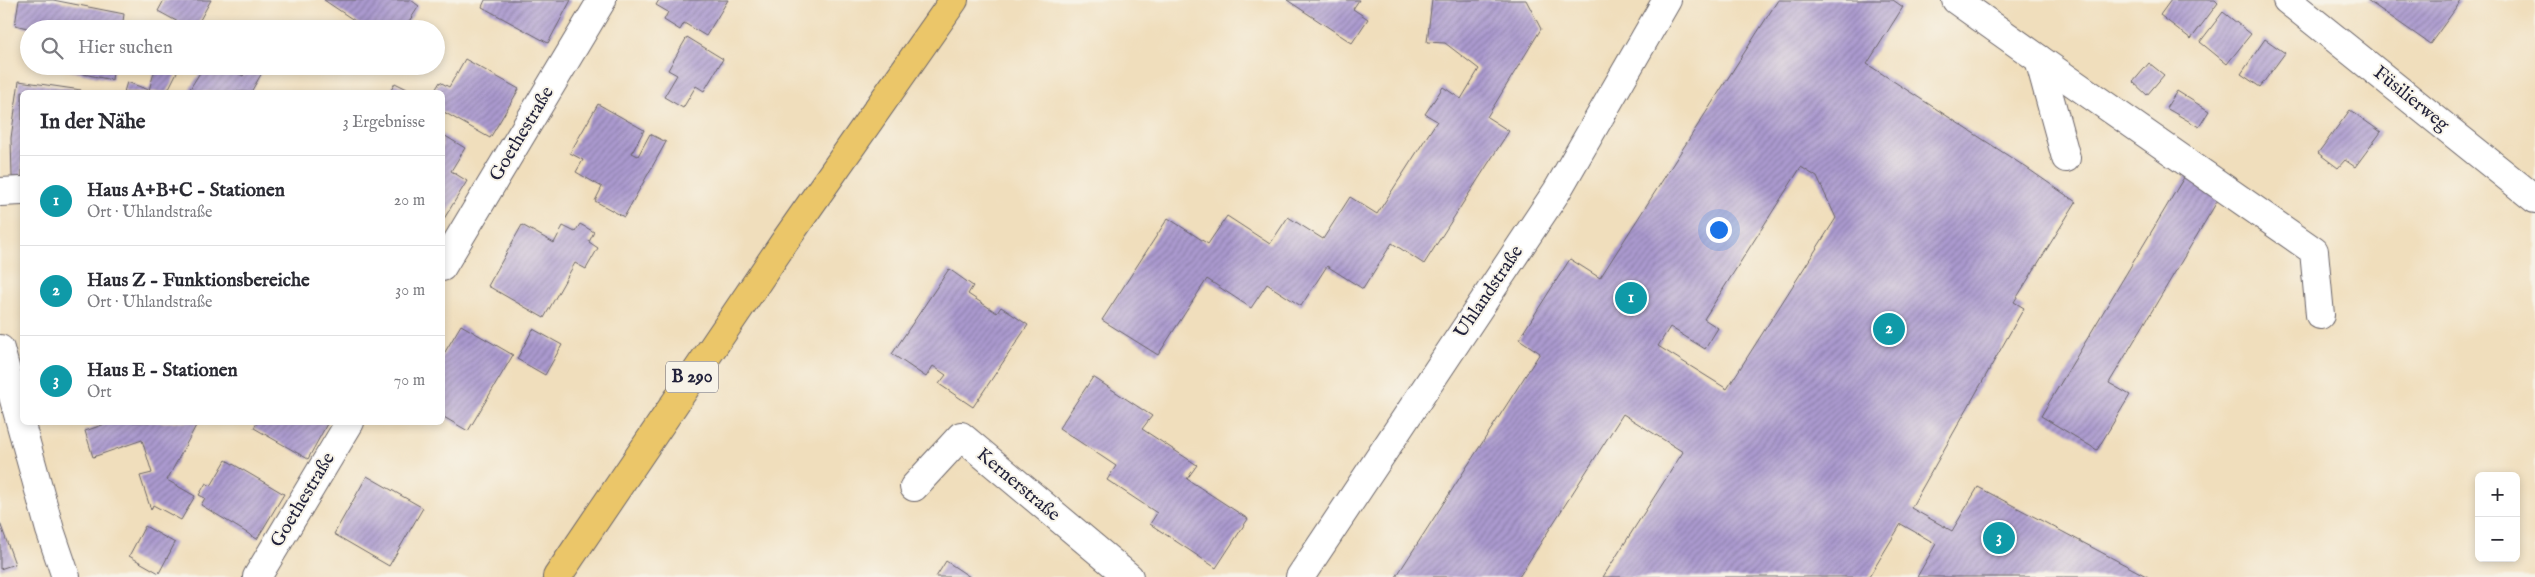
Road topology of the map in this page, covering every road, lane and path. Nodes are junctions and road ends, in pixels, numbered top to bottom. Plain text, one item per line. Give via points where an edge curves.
1 (602, 0) edge
2 (954, 0) edge
3 (1667, 0) edge
4 (1956, 0) edge
5 (2287, 0) edge
6 (2039, 58) junction
7 (2066, 158) dead end
8 (20, 191) edge
9 (0, 192) edge
10 (2535, 199) edge
11 (445, 262) edge
12 (2320, 315) dead end
13 (0, 348) edge
14 (20, 421) edge
15 (21, 425) edge
16 (348, 425) edge
17 (914, 487) dead end
18 (66, 577) edge
19 (257, 577) edge
20 (557, 577) edge
21 (1129, 577) edge
22 (1300, 577) edge

1 - 11 street, Goethestraße
2 - 20 main road, B 290
3 - 22 street, Uhlandstraße via 1557,191
4 - 6 street
5 - 10 street, Füsilierweg
6 - 7 street
6 - 12 street via 2314,251
8 - 9 street
13 - 14 street
15 - 18 street
16 - 19 street, Goethestraße
17 - 21 street, Kernerstraße via 961,436

